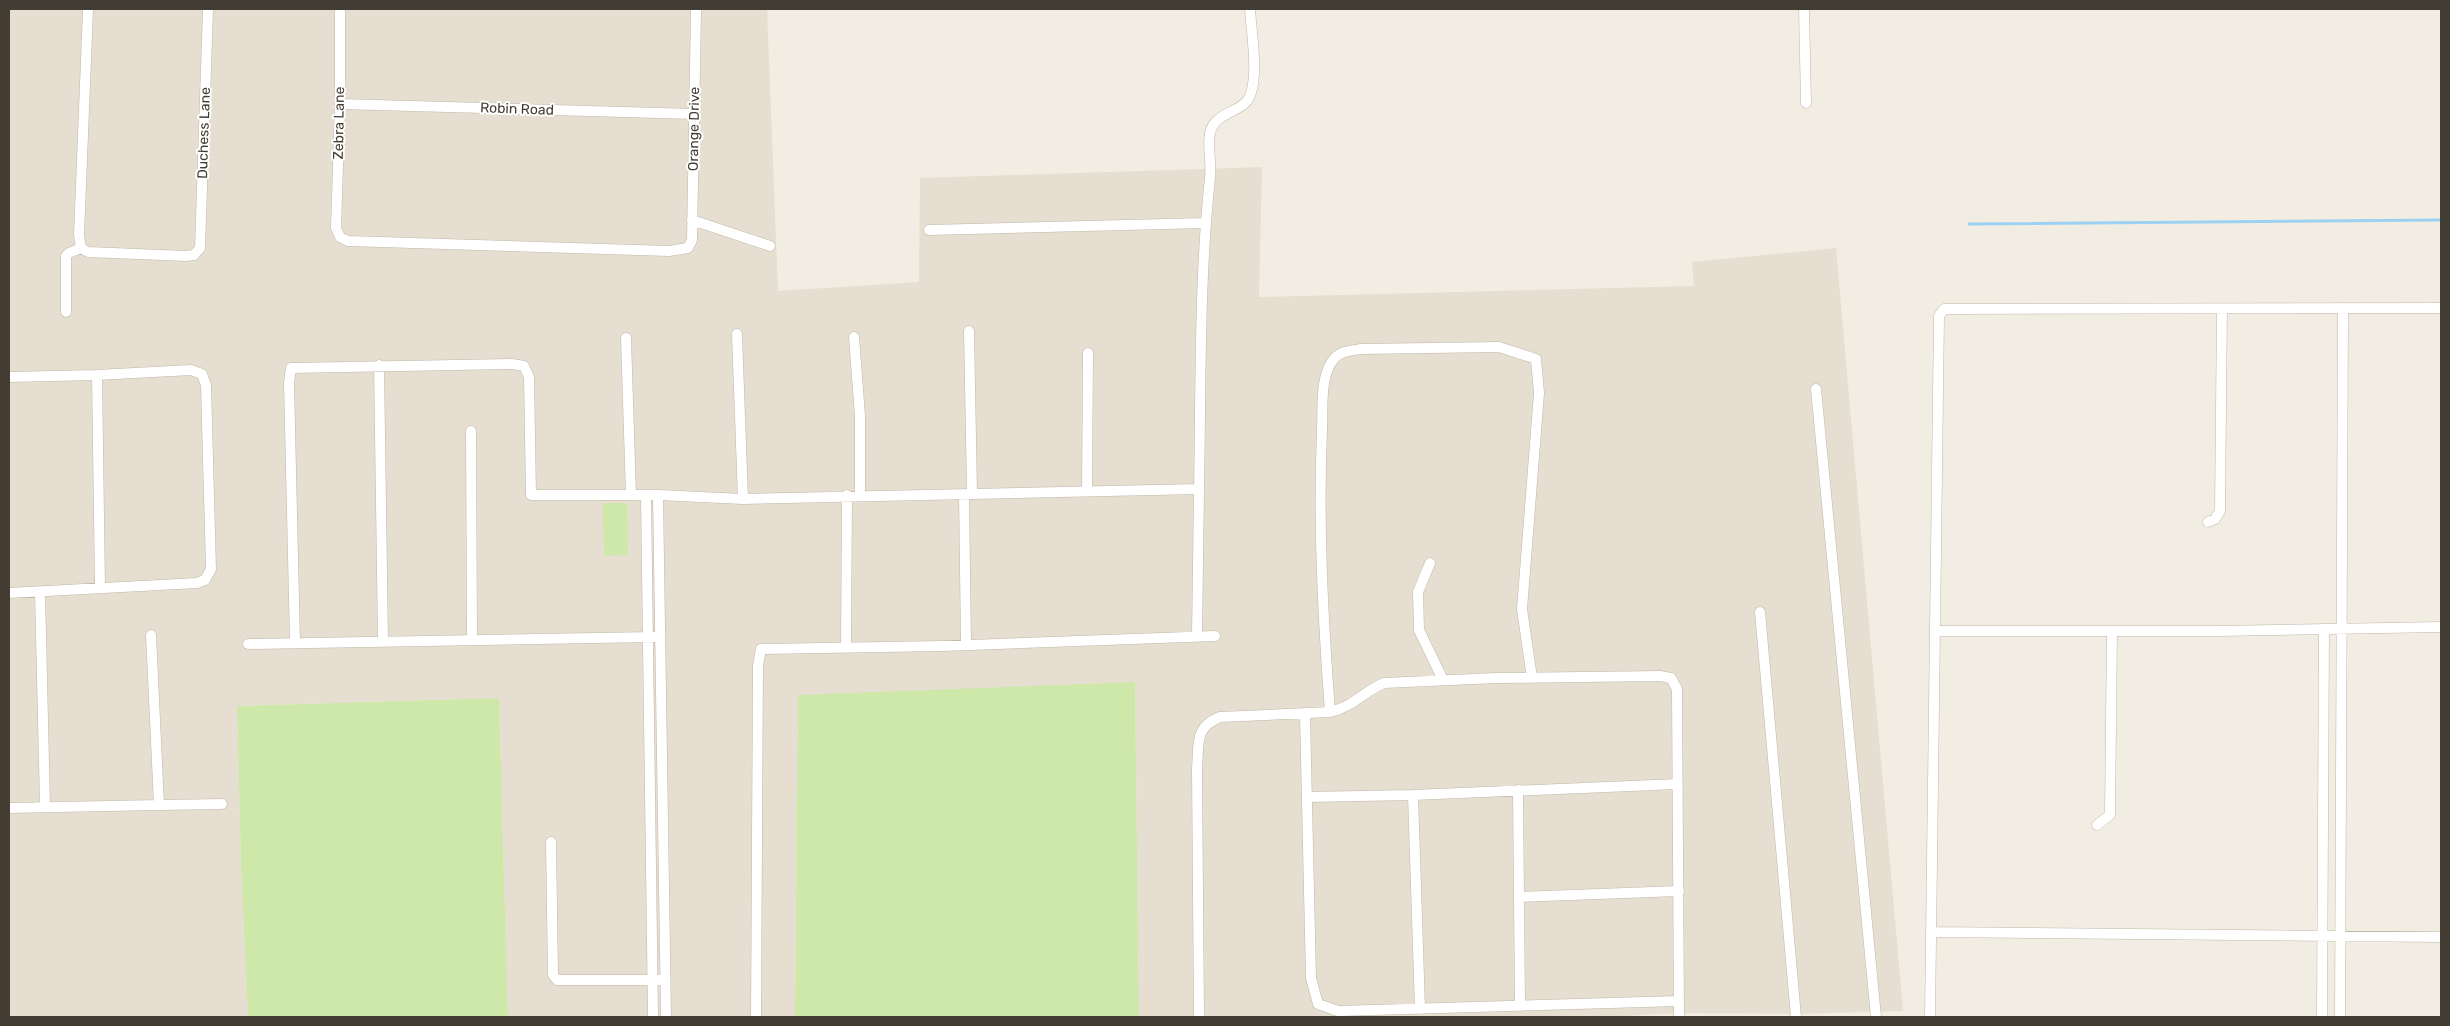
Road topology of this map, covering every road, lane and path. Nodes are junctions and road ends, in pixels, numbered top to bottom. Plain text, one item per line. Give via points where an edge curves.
1 (88, 9) edge
2 (208, 9) edge
3 (340, 9) edge
4 (696, 9) edge
5 (1250, 9) edge
6 (1804, 9) edge
7 (1806, 103) dead end
8 (340, 104) junction
9 (695, 114) junction
10 (692, 220) junction
11 (1205, 224) junction
12 (929, 230) dead end
13 (770, 246) dead end
14 (82, 248) junction
15 (688, 248) joint
16 (2343, 308) junction
17 (2441, 308) edge
18 (2222, 309) junction
19 (66, 312) dead end
20 (969, 331) dead end
21 (737, 334) dead end
22 (854, 337) dead end
23 (626, 338) dead end
24 (1088, 353) dead end
25 (379, 365) junction
26 (97, 375) junction
27 (9, 377) edge
28 (1816, 389) dead end
29 (471, 431) dead end
30 (1199, 489) junction
31 (1087, 491) junction
32 (968, 494) junction
33 (631, 495) junction
34 (646, 495) junction
35 (658, 495) junction
36 (847, 495) junction
37 (860, 495) junction
38 (743, 499) junction
39 (2208, 522) dead end
40 (1430, 563) dead end
41 (100, 588) junction
42 (40, 592) junction
43 (9, 593) edge
44 (1760, 612) dead end
45 (2441, 627) edge
46 (2341, 628) junction
47 (2324, 629) junction
48 (1936, 631) junction
49 (2112, 631) junction
50 (151, 635) dead end
51 (1215, 636) dead end
52 (649, 637) junction
53 (660, 637) junction
54 (1197, 637) junction
55 (472, 639) junction
56 (384, 641) junction
57 (295, 643) junction
58 (248, 644) dead end
59 (966, 645) junction
60 (846, 647) junction
61 (1532, 678) junction
62 (1443, 680) junction
63 (1330, 712) junction
64 (1305, 715) junction
65 (1678, 784) junction
66 (1518, 790) junction
67 (1414, 795) junction
68 (1307, 797) junction
69 (222, 804) dead end
70 (159, 805) junction
71 (45, 806) junction
72 (9, 808) edge
73 (2097, 825) dead end
74 (551, 842) dead end
75 (1679, 891) junction
76 (1519, 897) junction
77 (1932, 932) junction
78 (2324, 936) junction
79 (2339, 936) junction
80 (2441, 937) edge
81 (653, 980) junction
82 (665, 980) junction
83 (1679, 1001) junction
84 (1520, 1006) junction
85 (1420, 1009) junction
86 (653, 1017) edge
87 (666, 1017) edge
88 (756, 1017) edge
89 (1199, 1017) edge
90 (1679, 1017) edge
91 (1796, 1017) edge
92 (1876, 1017) edge
93 (1930, 1017) edge
94 (2322, 1017) edge
95 (2340, 1017) edge

1 - 14 street via 79,236
2 - 14 street, Duchess Lane via 200,248 194,255 88,252
3 - 8 street, Zebra Lane
4 - 9 street, Orange Drive
5 - 11 street via 1254,80 1246,103 1223,116 1210,132 1212,168
6 - 7 street
8 - 9 street, Robin Road
8 - 15 street, Zebra Lane via 336,228 340,237 348,241 669,251
9 - 10 street, Orange Drive
10 - 13 street
10 - 15 street, Orange Drive via 692,240
11 - 12 street
11 - 30 street
14 - 19 street via 66,256
16 - 17 street
16 - 18 street
16 - 46 street
18 - 39 street via 2220,512
18 - 48 street via 1944,309 1939,316
20 - 32 street
21 - 38 street
22 - 37 street via 860,416
23 - 33 street
24 - 31 street
25 - 33 street via 524,366 529,377 531,495
25 - 56 street
25 - 57 street via 291,368
26 - 27 street
26 - 41 street
26 - 41 street via 190,370 202,374 206,385 211,569 205,580 196,583
28 - 92 street
29 - 55 street
30 - 31 street
30 - 54 street
31 - 32 street
32 - 37 street
32 - 59 street
33 - 34 street
34 - 35 street
34 - 52 street
35 - 38 street
35 - 53 street
36 - 37 street
36 - 38 street
36 - 60 street
40 - 62 street via 1418,592 1419,630
41 - 42 street
42 - 43 street
42 - 71 street
44 - 91 street
45 - 46 street
46 - 47 street
46 - 79 street
47 - 49 street
47 - 78 street
48 - 49 street
48 - 77 street
49 - 73 street via 2110,815
50 - 70 street
51 - 54 street
52 - 53 street
52 - 55 street
52 - 81 street
53 - 82 street
54 - 59 street
55 - 56 street
56 - 57 street
57 - 58 street
59 - 60 street
60 - 88 street via 761,649 758,665
61 - 62 street
61 - 63 street via 1522,609 1539,393 1536,359 1499,347 1341,352 1331,362 1324,379 1320,473 1323,614
61 - 65 street via 1671,678 1676,689
62 - 63 street via 1384,683 1344,709
63 - 64 street
64 - 68 street
64 - 89 street via 1220,718 1206,722 1201,730 1197,769
65 - 66 street
65 - 75 street
66 - 67 street
66 - 76 street
67 - 68 street
67 - 85 street
68 - 85 street via 1311,978 1318,1004 1338,1011
69 - 70 street
70 - 71 street
71 - 72 street
74 - 81 street via 552,975 557,980
75 - 76 street
75 - 83 street
76 - 84 street
77 - 78 street
77 - 93 street
78 - 79 street
78 - 94 street
79 - 80 street
79 - 95 street
81 - 82 street
81 - 86 street
82 - 87 street
83 - 84 street
83 - 90 street
84 - 85 street

